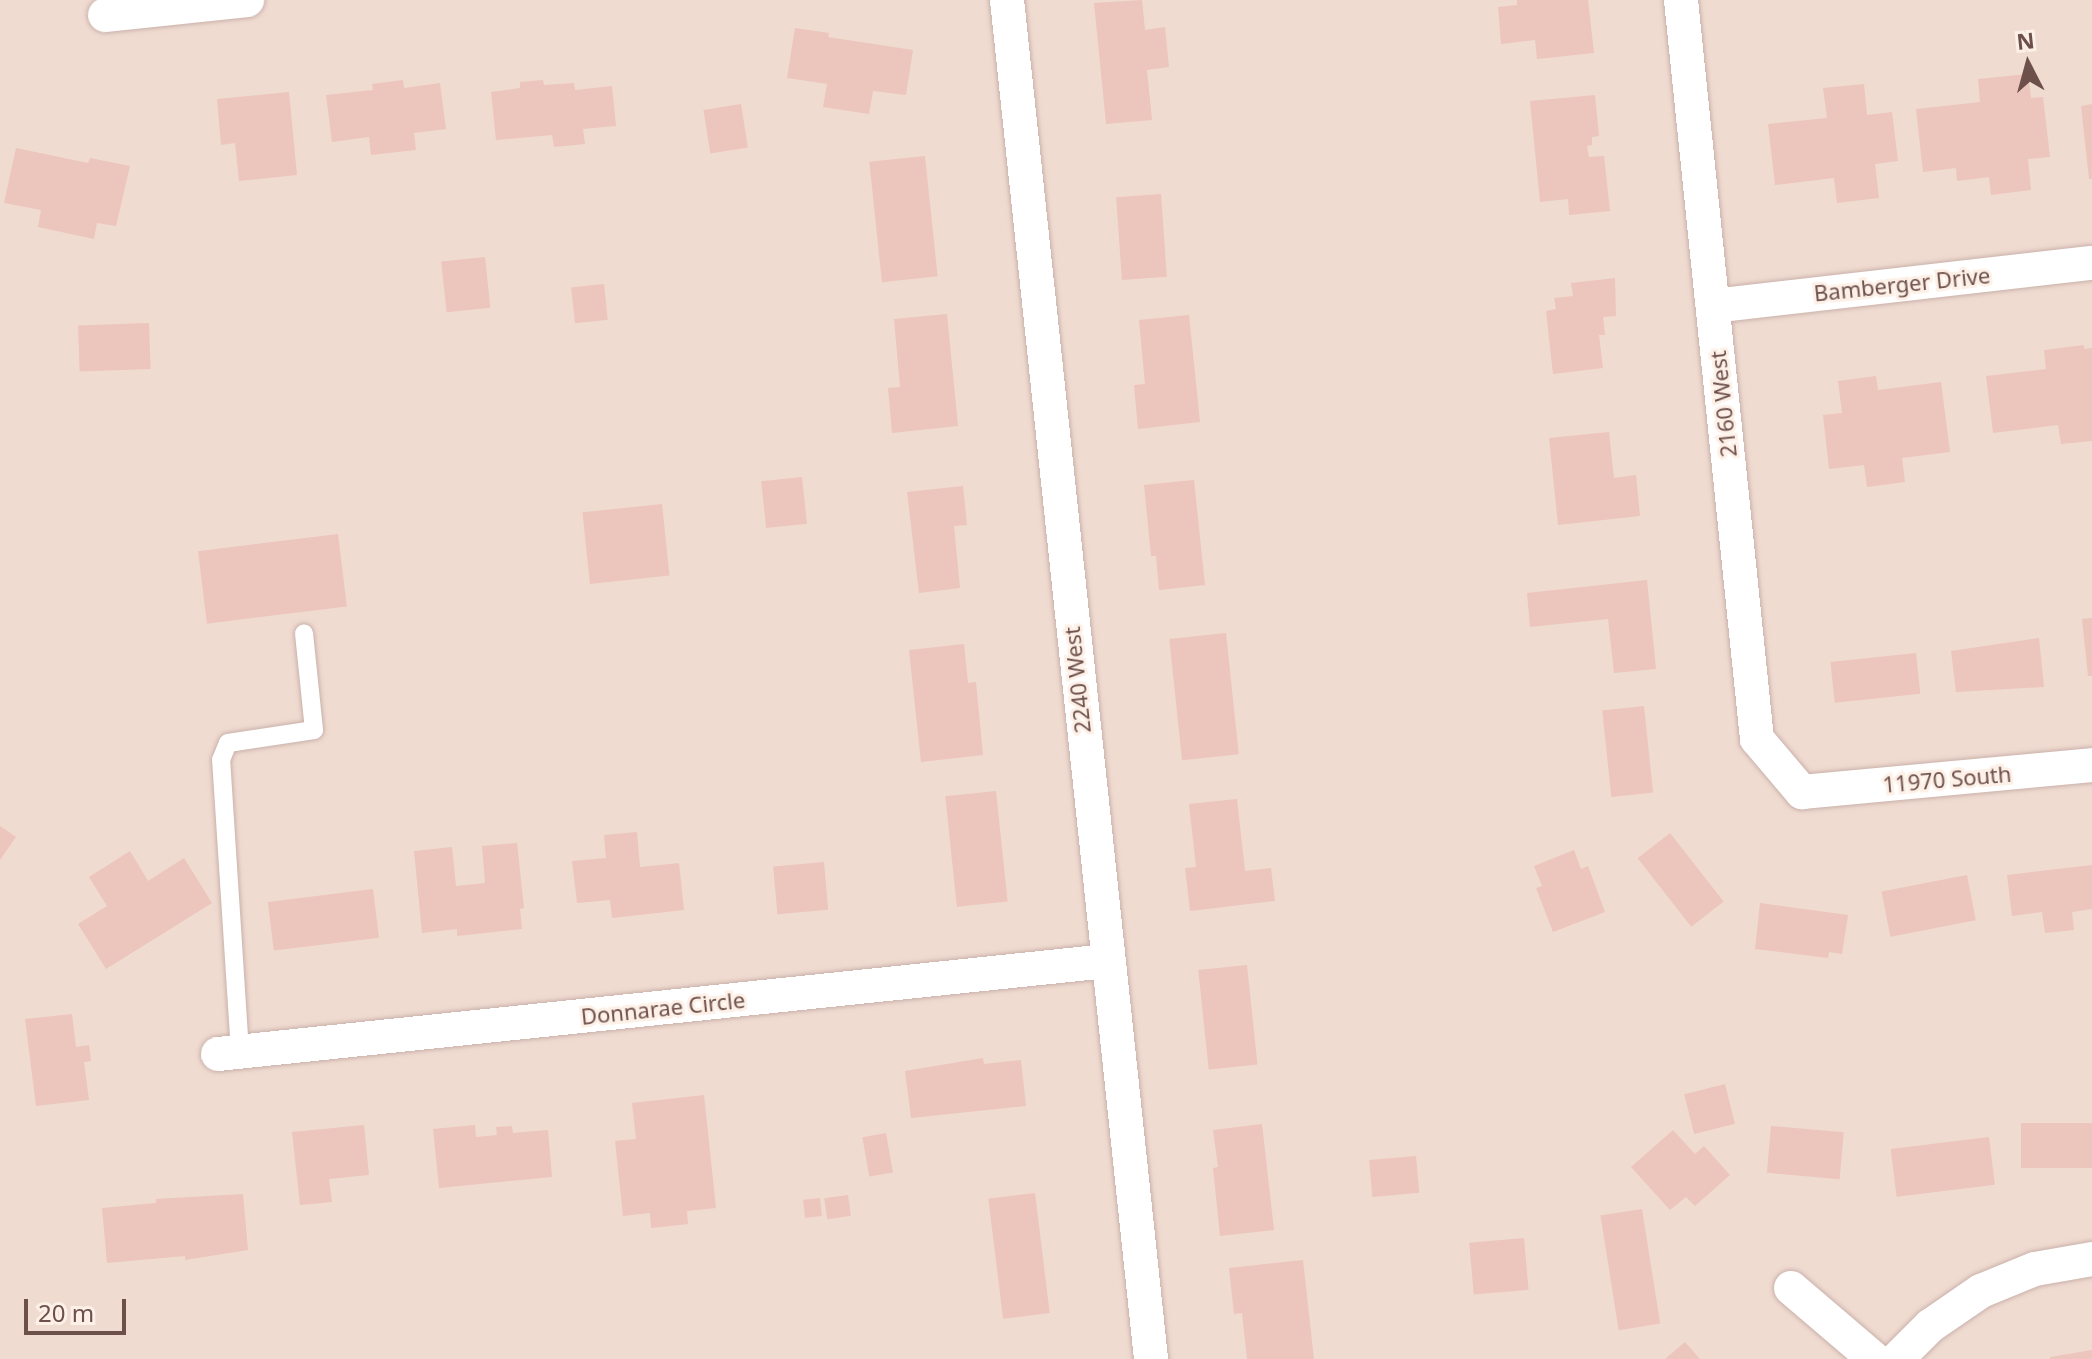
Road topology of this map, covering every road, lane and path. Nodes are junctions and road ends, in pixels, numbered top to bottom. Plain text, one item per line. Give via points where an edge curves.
1 (247, 0) edge
2 (1007, 0) edge
3 (1681, 0) edge
4 (105, 15) dead end
5 (2092, 263) edge
6 (1713, 306) junction
7 (304, 634) dead end
8 (2092, 765) edge
9 (1802, 792) joint
10 (1107, 961) junction
11 (229, 1053) joint
12 (2092, 1259) edge
13 (1791, 1288) dead end
14 (1151, 1359) edge
15 (1874, 1359) edge
16 (1897, 1359) edge

1 - 4 street
2 - 10 street, 2240 West
3 - 6 street, 2160 West
5 - 6 street, Bamberger Drive
6 - 9 street, 2160 West via 1757,739
7 - 11 lane via 314,730 228,743 221,760
8 - 9 street, 11970 South
10 - 11 street, Donnarae Circle
10 - 14 street, 2240 West
12 - 16 street via 2035,1269 1981,1291 1930,1326
13 - 15 street

